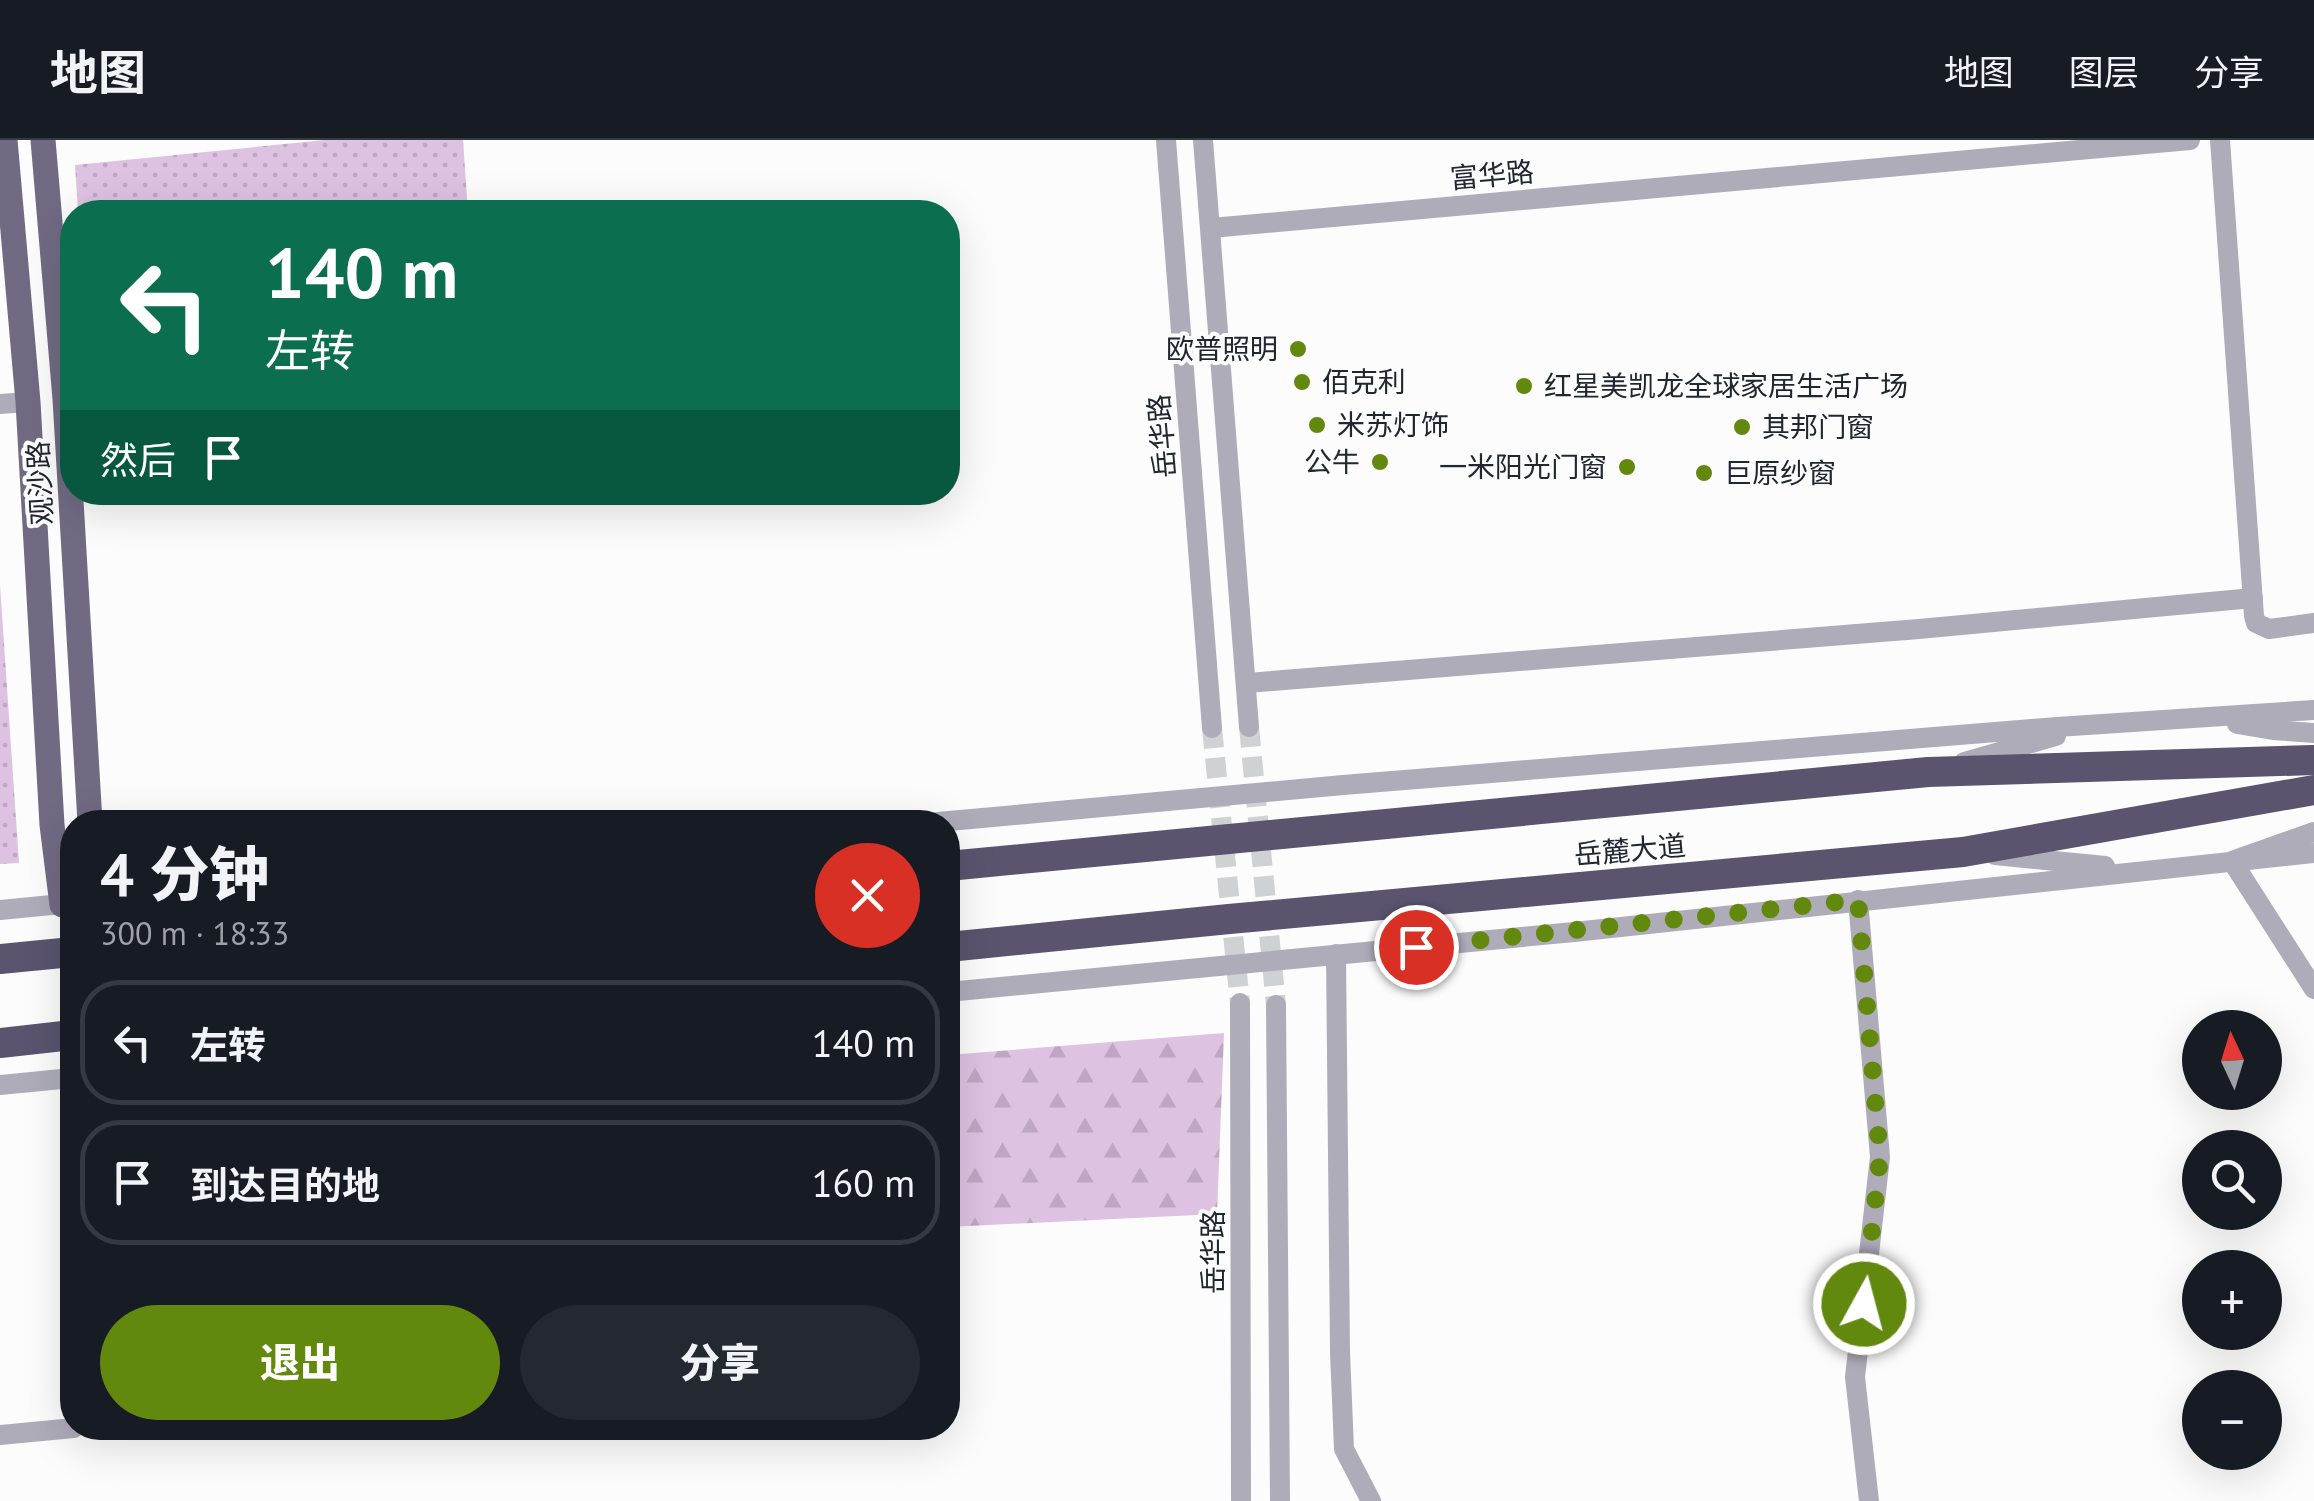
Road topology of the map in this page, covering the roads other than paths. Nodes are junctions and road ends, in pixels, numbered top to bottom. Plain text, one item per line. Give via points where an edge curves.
1 (6, 140) edge
2 (43, 140) edge
3 (1166, 140) edge
4 (1202, 140) edge
5 (2190, 140) edge
6 (2220, 140) edge
7 (1211, 228) junction
8 (60, 340) edge
9 (28, 402) junction
10 (0, 404) edge
11 (71, 505) edge
12 (2253, 607) junction
13 (2314, 623) edge
14 (1247, 684) junction
15 (2314, 710) edge
16 (2207, 719) junction
17 (2096, 725) junction
18 (1248, 727) tunnel mouth
19 (1212, 728) tunnel mouth
20 (2314, 733) edge
21 (2314, 760) edge
22 (1928, 772) junction
23 (2314, 790) edge
24 (89, 810) edge
25 (960, 820) edge
26 (2314, 832) edge
27 (1963, 852) junction
28 (2314, 853) edge
29 (2232, 861) junction
30 (60, 864) edge
31 (960, 865) edge
32 (2149, 870) junction
33 (1858, 900) junction
34 (60, 905) edge
35 (0, 910) edge
36 (960, 946) edge
37 (60, 953) edge
38 (1336, 954) junction
39 (0, 960) edge
40 (2314, 989) edge
41 (960, 991) edge
42 (1240, 1003) tunnel mouth
43 (1276, 1006) tunnel mouth
44 (60, 1036) edge
45 (0, 1043) edge
46 (60, 1079) edge
47 (0, 1085) edge
48 (60, 1429) edge
49 (0, 1435) edge
50 (1242, 1501) edge
51 (1280, 1501) edge
52 (1371, 1501) edge
53 (1869, 1501) edge

1 - 9 main road, 观沙路
2 - 8 main road, 观沙路
3 - 19 street, 岳华路
4 - 7 street
5 - 7 street, 富华路
6 - 12 street
7 - 14 street
9 - 10 street
9 - 30 main road, 观沙路 via 52,825
11 - 24 main road, 观沙路
12 - 13 street via 2256,623 2269,629
12 - 14 street
14 - 18 street
15 - 16 street
16 - 17 street
16 - 20 street
17 - 22 street
17 - 25 street
21 - 22 highway, 岳麓大道
22 - 31 highway, 岳麓大道
23 - 27 highway, 岳麓大道
26 - 29 street
27 - 32 street
27 - 36 highway, 岳麓大道
28 - 29 street
29 - 32 street
29 - 40 street
32 - 33 street
33 - 38 street
33 - 53 street via 1880,1157 1855,1378
34 - 35 street
37 - 39 highway
38 - 41 street
38 - 52 street via 1344,1449
42 - 50 street, 岳华路
43 - 51 street
44 - 45 highway
46 - 47 street
48 - 49 street

